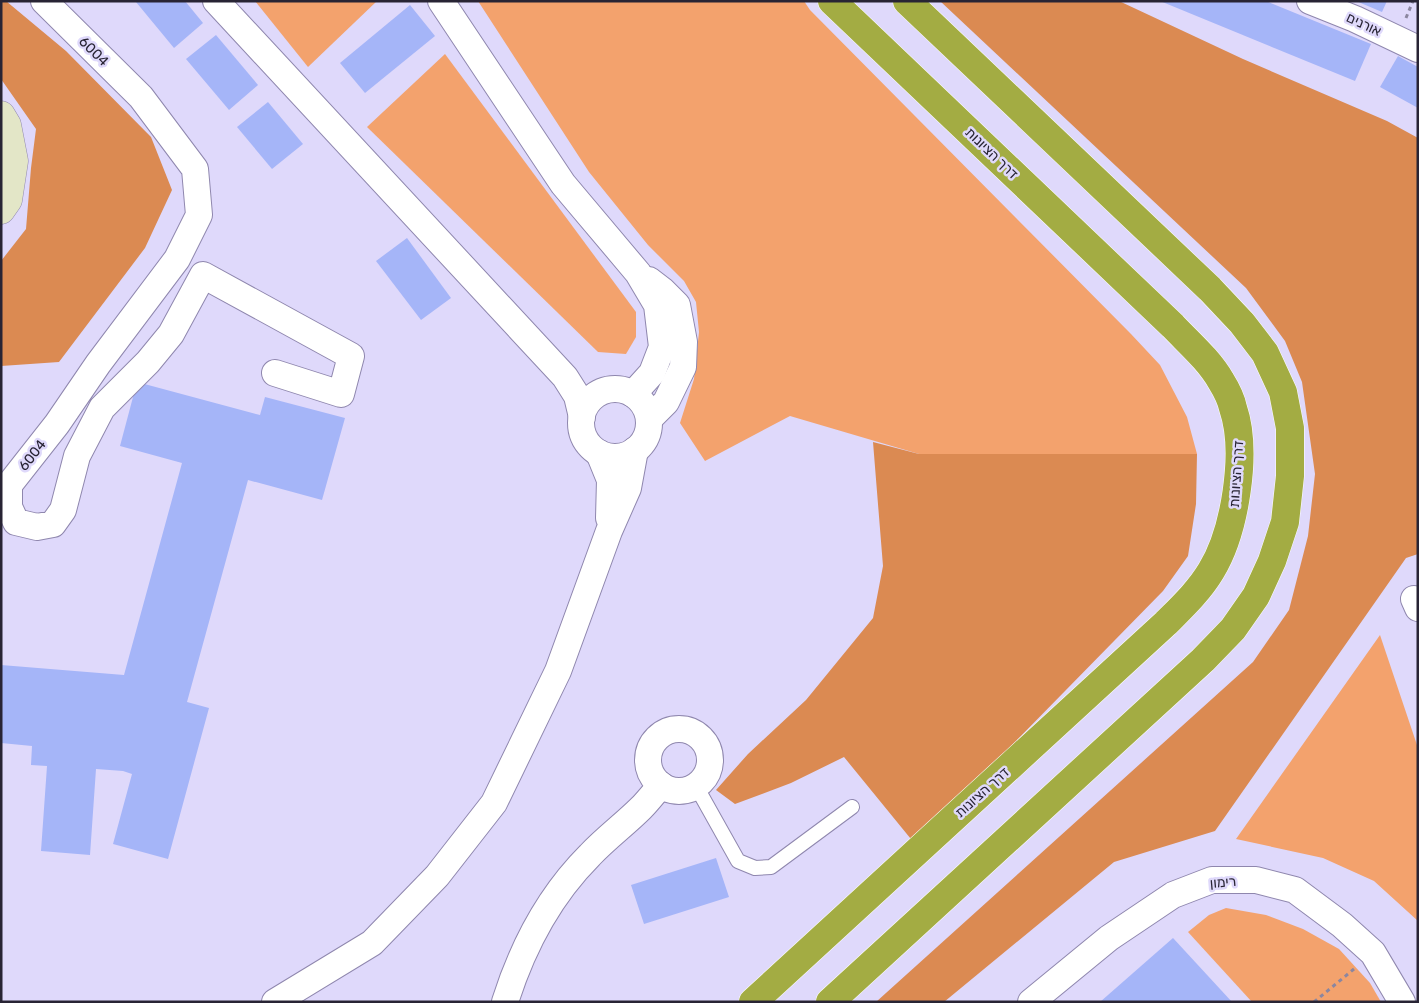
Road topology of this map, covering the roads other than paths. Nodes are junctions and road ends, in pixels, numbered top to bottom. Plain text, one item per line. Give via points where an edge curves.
1 (44, 1) edge
2 (216, 1) edge
3 (441, 1) edge
4 (832, 1) edge
5 (907, 1) edge
6 (1310, 1) edge
7 (1418, 49) edge
8 (1, 115) edge
9 (1, 210) edge
10 (178, 259) junction
11 (638, 273) junction
12 (203, 275) junction
13 (540, 350) junction
14 (275, 372) dead end
15 (622, 391) junction
16 (582, 417) junction
17 (649, 419) junction
18 (635, 450) junction
19 (599, 453) junction
20 (5, 485) edge
21 (609, 531) junction
22 (661, 785) junction
23 (696, 786) junction
24 (852, 807) dead end
25 (275, 1002) edge
26 (505, 1002) edge
27 (753, 1002) edge
28 (830, 1002) edge
29 (1031, 1002) edge
30 (1402, 1002) edge

1 - 10 street, 6004 via 140,97 195,169 199,215
2 - 13 street
3 - 11 street via 562,184
4 - 27 highway, דרך הציונות via 1203,357 1220,380 1234,408 1238,473 1234,511 1224,542 1211,570 1193,596
5 - 28 highway via 1242,323 1265,353 1283,392 1290,428 1290,476 1285,522 1272,561 1256,596 1233,629 1196,667
6 - 7 street, אורנים
8 - 9 street via 14,161 8,200
10 - 12 street
10 - 20 street, 6004 via 57,424
11 - 15 street via 657,304 662,347 652,373
11 - 17 street via 677,305 684,342 682,367 666,402
12 - 14 street via 351,356 341,394
12 - 20 street, 6004 via 171,334 102,408 77,456 63,510 53,524 37,527 16,522
13 - 15 street via 591,381
13 - 16 street via 569,383 577,396
15 - 16 street via 601,392 592,398
15 - 17 street via 641,401
16 - 19 street via 585,437
17 - 18 street via 645,439
18 - 19 street via 620,456
18 - 21 street via 628,488
19 - 21 street via 610,480
21 - 25 street via 558,671 494,803 438,876 372,943
22 - 23 street via 672,790
22 - 23 street via 648,765 649,753 654,742 674,729 697,734 706,743 710,767
22 - 26 street via 589,856 561,889 520,960
23 - 24 lane via 738,861 755,868 771,866
29 - 30 street, רימון via 1109,938 1173,895 1212,880 1256,880 1295,890 1374,953

